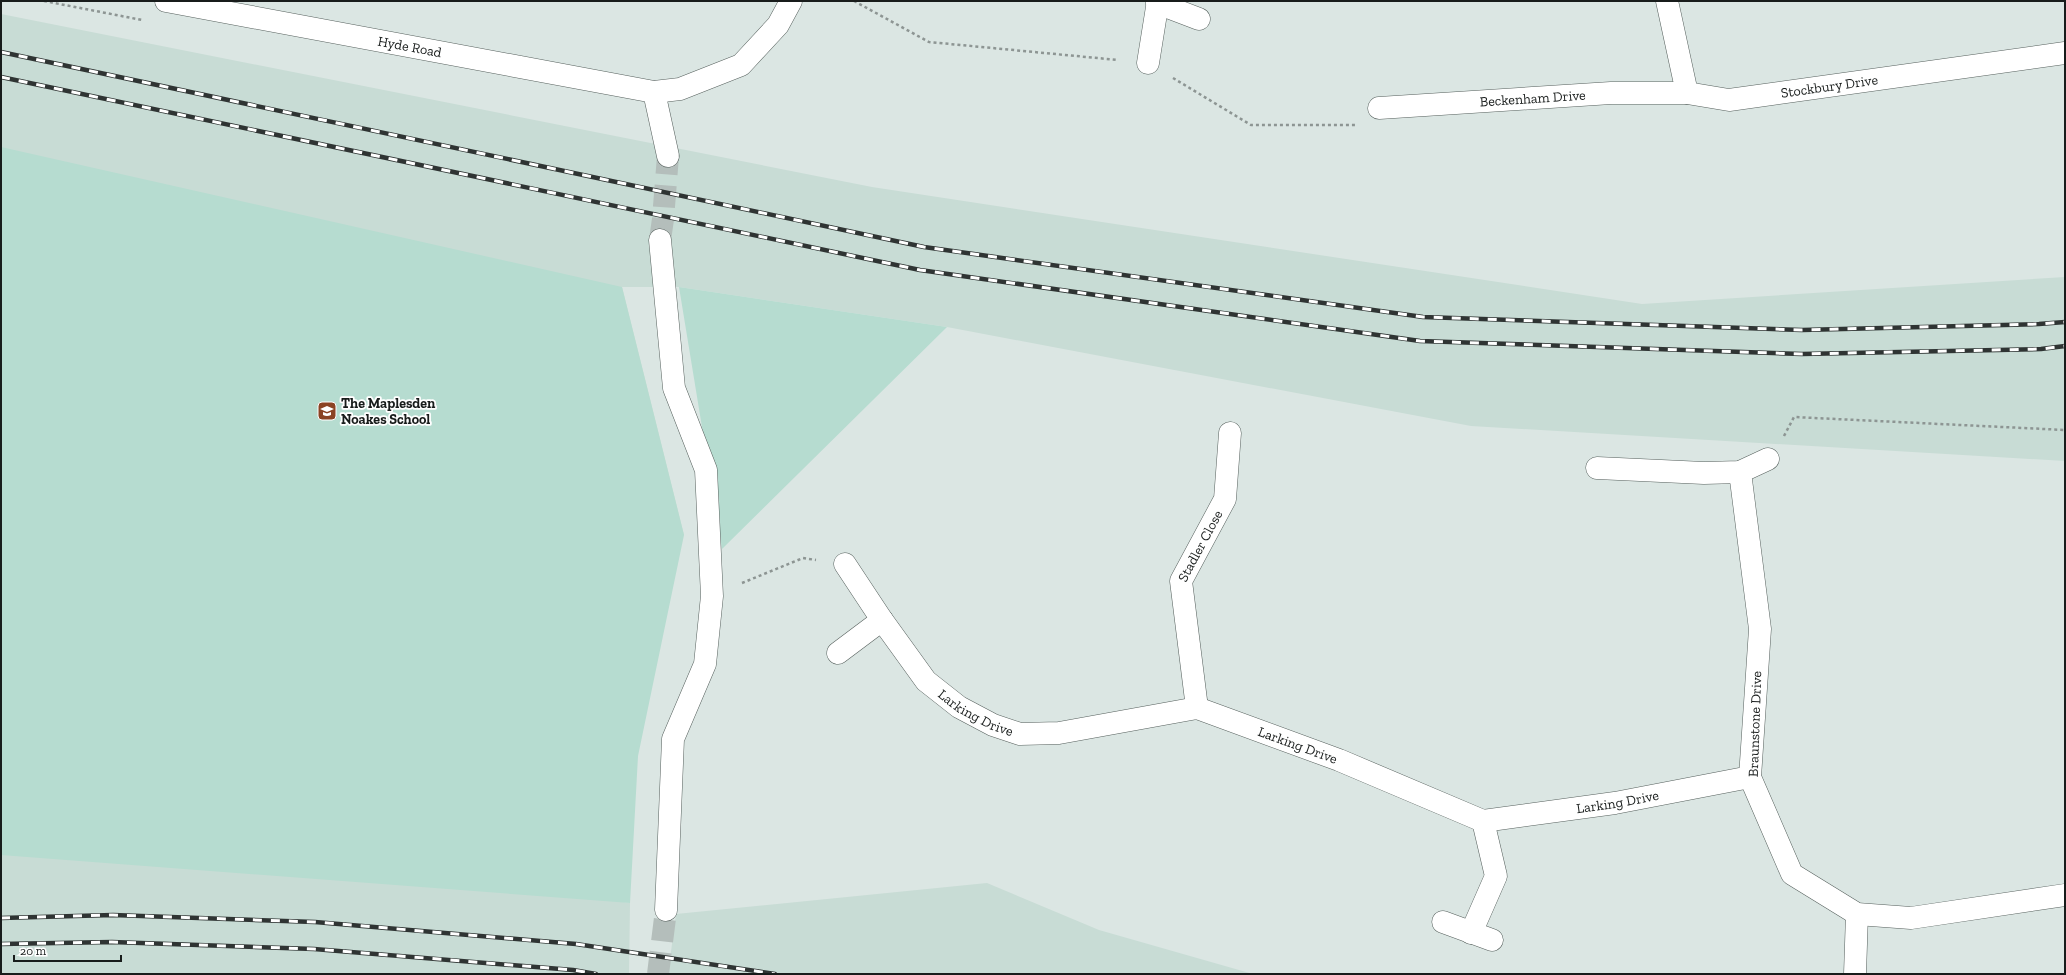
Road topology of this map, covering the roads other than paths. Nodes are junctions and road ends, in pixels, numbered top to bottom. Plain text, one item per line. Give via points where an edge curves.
1 (166, 1) edge
2 (791, 1) edge
3 (1667, 1) edge
4 (1158, 2) edge
5 (1199, 19) dead end
6 (2065, 53) edge
7 (1148, 63) dead end
8 (654, 92) junction
9 (1686, 93) junction
10 (1379, 108) dead end
11 (668, 156) tunnel mouth
12 (660, 240) tunnel mouth
13 (1230, 433) dead end
14 (1768, 459) road end
15 (1597, 468) dead end
16 (1740, 472) junction
17 (846, 564) road end
18 (882, 620) junction
19 (838, 653) dead end
20 (1196, 708) junction
21 (1750, 777) junction
22 (1482, 821) junction
23 (2065, 895) edge
24 (666, 910) tunnel mouth
25 (1857, 914) junction
26 (1443, 922) dead end
27 (1471, 932) junction
28 (1492, 940) dead end
29 (1855, 974) edge

1 - 8 street, Hyde Road
2 - 8 street, Hyde Road via 778,25 741,65 680,89
3 - 9 street
4 - 5 street
4 - 7 street
6 - 9 street, Stockbury Drive via 1729,100
8 - 11 street
9 - 10 street, Beckenham Drive via 1611,93
12 - 24 street via 674,388 706,470 712,596 705,664 674,739
13 - 20 street, Stadler Close via 1225,499 1181,581
14 - 16 street
15 - 16 street via 1704,473
16 - 21 street, Braunstone Drive via 1760,629
17 - 18 street, Larking Drive
18 - 19 street
18 - 20 street, Larking Drive via 926,681 960,707 993,725 1020,734 1059,733
20 - 22 street, Larking Drive via 1339,760
21 - 22 street, Larking Drive via 1615,803
21 - 25 street, Braunstone Drive via 1792,874
22 - 27 street via 1496,876
23 - 25 street, Braunstone Drive via 1911,918
25 - 29 street
26 - 27 street
27 - 28 street

